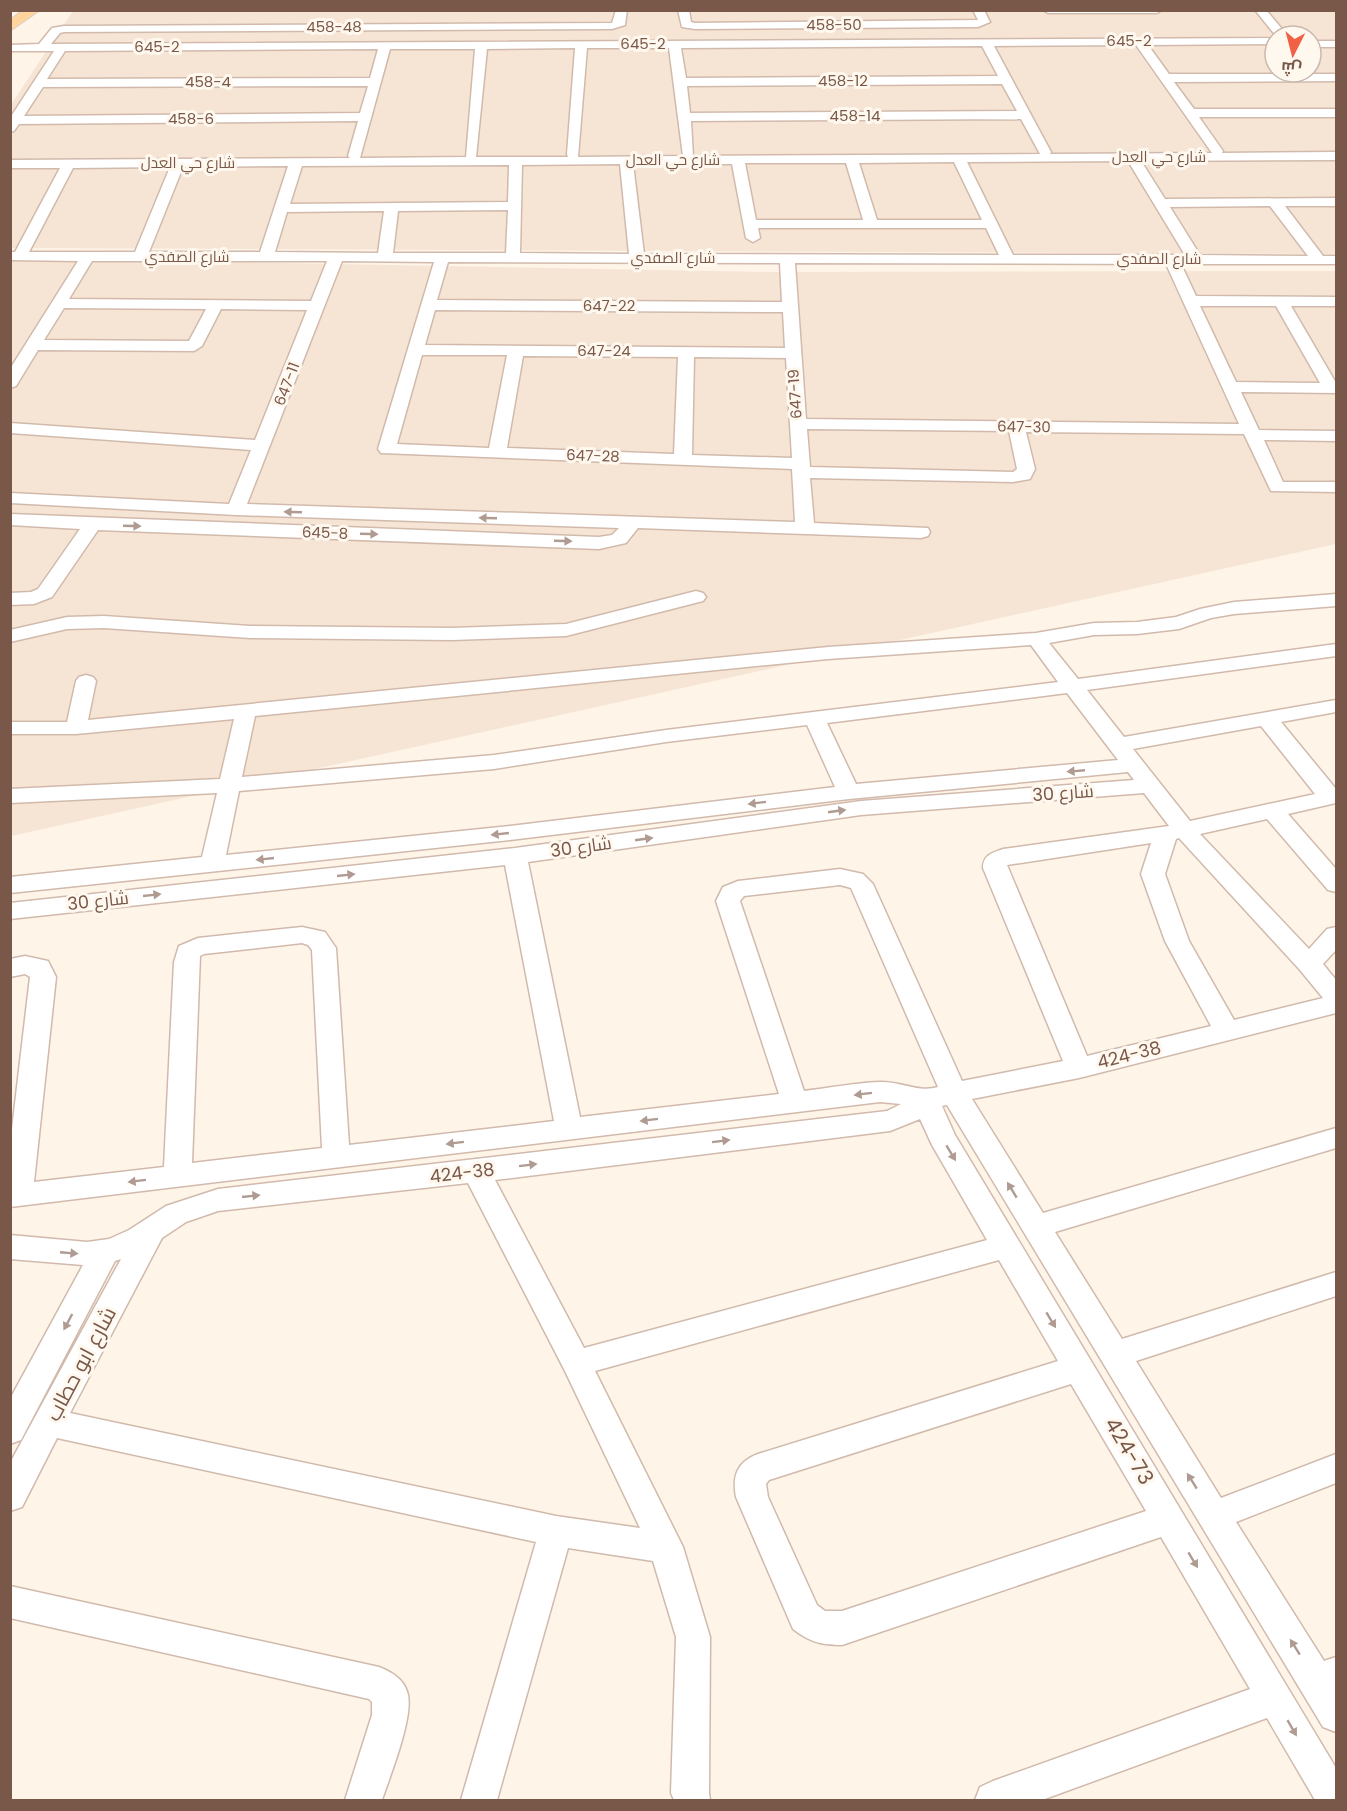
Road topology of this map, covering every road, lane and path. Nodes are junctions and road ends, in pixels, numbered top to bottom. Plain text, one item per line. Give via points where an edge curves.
1 (32, 10) edge
2 (621, 10) edge
3 (683, 10) edge
4 (978, 10) edge
5 (1048, 10) edge
6 (1157, 10) edge
7 (1260, 10) edge
8 (1272, 24) edge
9 (487, 26) junction
10 (750, 26) junction
11 (10, 27) edge
12 (246, 28) junction
13 (1263, 43) edge
14 (1263, 43) edge
15 (753, 44) junction
16 (850, 45) junction
17 (1142, 45) junction
18 (238, 46) junction
19 (632, 46) junction
20 (988, 46) junction
21 (482, 47) junction
22 (43, 48) junction
23 (580, 48) junction
24 (675, 48) junction
25 (10, 49) edge
26 (384, 49) junction
27 (60, 50) junction
28 (1166, 78) junction
29 (1336, 78) edge
30 (1006, 80) junction
31 (375, 82) junction
32 (681, 82) junction
33 (41, 83) junction
34 (1191, 113) junction
35 (1336, 113) edge
36 (1025, 115) junction
37 (366, 117) junction
38 (684, 117) junction
39 (13, 124) edge
40 (1217, 151) junction
41 (1336, 151) edge
42 (1045, 152) junction
43 (573, 154) junction
44 (688, 154) junction
45 (1286, 154) junction
46 (471, 155) junction
47 (355, 156) junction
48 (805, 156) junction
49 (1336, 156) edge
50 (10, 158) edge
51 (1132, 158) junction
52 (851, 159) junction
53 (959, 159) junction
54 (134, 160) junction
55 (738, 160) junction
56 (626, 161) junction
57 (516, 162) junction
58 (178, 163) junction
59 (296, 163) junction
60 (10, 164) edge
61 (68, 164) junction
62 (1274, 202) junction
63 (1336, 202) edge
64 (1160, 203) junction
65 (514, 206) junction
66 (393, 207) junction
67 (281, 208) junction
68 (750, 224) junction
69 (871, 224) junction
70 (991, 224) junction
71 (15, 256) edge
72 (88, 256) junction
73 (140, 257) junction
74 (266, 257) junction
75 (336, 257) junction
76 (385, 257) junction
77 (442, 258) junction
78 (513, 258) junction
79 (637, 258) junction
80 (757, 258) junction
81 (787, 258) junction
82 (1008, 259) junction
83 (1171, 260) junction
84 (1195, 260) junction
85 (1320, 260) junction
86 (1336, 260) edge
87 (1190, 301) junction
88 (1281, 301) junction
89 (1336, 301) edge
90 (60, 303) junction
91 (216, 304) junction
92 (429, 305) junction
93 (317, 306) junction
94 (790, 307) junction
95 (34, 345) junction
96 (416, 350) junction
97 (516, 351) junction
98 (686, 352) junction
99 (793, 352) junction
100 (10, 384) edge
101 (1231, 387) junction
102 (1334, 388) edge
103 (798, 424) junction
104 (1016, 427) junction
105 (10, 428) edge
106 (1251, 432) junction
107 (1336, 436) edge
108 (263, 446) junction
109 (497, 453) junction
110 (683, 459) junction
111 (800, 468) junction
112 (1336, 487) edge
113 (10, 498) edge
114 (46, 500) junction
115 (236, 510) junction
116 (10, 519) edge
117 (30, 520) junction
118 (630, 523) junction
119 (93, 524) junction
120 (805, 529) junction
121 (921, 532) dead end
122 (696, 597) dead end
123 (10, 599) edge
124 (1336, 600) edge
125 (10, 636) edge
126 (1036, 639) junction
127 (1336, 650) edge
128 (86, 681) dead end
129 (1072, 686) junction
130 (1336, 706) edge
131 (246, 711) junction
132 (814, 718) junction
133 (1267, 719) junction
134 (10, 728) edge
135 (76, 728) junction
136 (1118, 744) junction
137 (1134, 765) junction
138 (231, 785) junction
139 (1151, 786) junction
140 (849, 792) junction
141 (10, 796) edge
142 (1333, 797) edge
143 (1273, 811) junction
144 (546, 829) junction
145 (1176, 833) junction
146 (551, 852) junction
147 (515, 856) junction
148 (212, 864) junction
149 (1336, 884) edge
150 (10, 885) edge
151 (10, 911) edge
152 (1336, 935) edge
153 (1309, 964) junction
154 (10, 968) edge
155 (1336, 997) edge
156 (1336, 1004) edge
157 (1227, 1031) junction
158 (1079, 1068) junction
159 (933, 1098) junction
160 (795, 1103) junction
161 (569, 1130) junction
162 (1336, 1138) edge
163 (336, 1157) junction
164 (220, 1171) junction
165 (476, 1172) junction
166 (178, 1176) junction
167 (15, 1195) edge
168 (218, 1200) junction
169 (1035, 1227) junction
170 (151, 1230) junction
171 (1008, 1246) junction
172 (10, 1247) edge
173 (105, 1252) junction
174 (1336, 1284) edge
175 (1114, 1355) junction
176 (576, 1363) junction
177 (1080, 1368) junction
178 (14, 1416) edge
179 (51, 1423) junction
180 (1336, 1468) edge
181 (10, 1496) edge
182 (1213, 1516) junction
183 (1169, 1519) junction
184 (556, 1531) junction
185 (666, 1547) junction
186 (10, 1602) edge
187 (1326, 1678) edge
188 (1275, 1698) junction
189 (1336, 1714) edge
190 (364, 1800) edge
191 (479, 1800) edge
192 (692, 1800) edge
193 (993, 1800) edge
194 (1335, 1800) edge

1 - 11 main road
2 - 9 street, 458-48 via 619,25 612,26
3 - 10 street, 458-50 via 686,25
4 - 10 street, 458-50 via 984,22 978,24
5 - 6 street
7 - 8 street
9 - 12 street, 458-48
9 - 21 street
10 - 15 street
12 - 18 street
12 - 22 street, 458-48 via 159,24 56,30
13 - 16 street, 645-2
14 - 17 street, 645-2
15 - 16 street, 645-2
15 - 19 street, 645-2
16 - 20 street, 645-2
16 - 24 street, 645-2
17 - 20 street, 645-2
17 - 28 street
18 - 21 street, 645-2
18 - 22 street, 645-2
19 - 21 street, 645-2
19 - 23 street, 645-2
19 - 24 street, 645-2
20 - 30 street
21 - 23 street, 645-2
21 - 26 street, 645-2
21 - 46 street
22 - 25 street, 645-2
23 - 43 street
24 - 32 street
25 - 27 street, 645-2
26 - 27 street, 645-2
26 - 31 street
27 - 33 street
28 - 29 street
28 - 34 street
30 - 32 street, 458-12
30 - 36 street
31 - 33 street, 458-4
31 - 37 street
32 - 38 street
33 - 39 street
34 - 35 street
34 - 40 street
36 - 38 street, 458-14
36 - 42 street
37 - 39 street, 458-6
37 - 47 street
38 - 44 street
40 - 42 street, شارع حي العدل
40 - 45 street, شارع حي العدل
41 - 45 street, شارع حي العدل
42 - 48 street, شارع حي العدل
43 - 44 street, شارع حي العدل
43 - 46 street, شارع حي العدل
44 - 48 street, شارع حي العدل
45 - 49 street, شارع حي العدل
45 - 51 street, شارع حي العدل
46 - 47 street, شارع حي العدل
47 - 54 street, شارع حي العدل
48 - 52 street, شارع حي العدل
48 - 55 street, شارع حي العدل
50 - 54 street, شارع حي العدل
51 - 53 street, شارع حي العدل
51 - 64 street
52 - 53 street, شارع حي العدل
52 - 69 street
53 - 70 street
54 - 58 street, شارع حي العدل
54 - 61 street, شارع حي العدل
55 - 56 street, شارع حي العدل
55 - 68 street
56 - 57 street, شارع حي العدل
56 - 79 street
57 - 59 street, شارع حي العدل
57 - 65 street
58 - 59 street, شارع حي العدل
58 - 73 street
59 - 67 street
60 - 61 street, شارع حي العدل
61 - 71 street
62 - 63 street
62 - 64 street
62 - 85 street
64 - 84 street
65 - 66 street
65 - 78 street
66 - 67 street
66 - 76 street
67 - 74 street
68 - 69 street
68 - 80 street
69 - 70 street
70 - 82 street
71 - 72 street, شارع الصفدي
72 - 73 street, شارع الصفدي
72 - 90 street
73 - 74 street, شارع الصفدي
74 - 75 street, شارع الصفدي
75 - 76 street, شارع الصفدي
75 - 93 street, 647-11
76 - 77 street, شارع الصفدي
77 - 78 street, شارع الصفدي
77 - 92 street
78 - 79 street, شارع الصفدي
79 - 80 street, شارع الصفدي
80 - 81 street, شارع الصفدي
81 - 82 street, شارع الصفدي
81 - 94 street, 647-19
82 - 83 street, شارع الصفدي
83 - 84 street, شارع الصفدي
83 - 87 street
84 - 85 street, شارع الصفدي
85 - 86 street, شارع الصفدي
87 - 88 street
87 - 101 street
88 - 89 street
88 - 102 street
90 - 91 street
90 - 95 street
91 - 93 street
91 - 95 street via 194,346
92 - 94 street, 647-22
92 - 96 street
93 - 108 street, 647-11
94 - 99 street, 647-19
95 - 100 street
96 - 97 street, 647-24
96 - 109 street, 647-28 via 387,449
97 - 98 street, 647-24
97 - 109 street
98 - 99 street, 647-24
98 - 110 street
99 - 103 street, 647-19
101 - 102 street
101 - 106 street
103 - 104 street, 647-30
103 - 111 street, 647-19
104 - 106 street, 647-30
104 - 111 street, 647-28 via 1024,475
105 - 108 street
106 - 107 street, 647-30
106 - 112 street via 1277,487
108 - 115 street, 647-11
109 - 110 street, 647-28
110 - 111 street, 647-28
111 - 120 street, 647-19
113 - 114 street, 645-8
114 - 115 street, 645-8
114 - 117 street
118 -> 115 street, 645-8
116 - 117 street, 645-8
117 - 119 street, 645-8
119 -> 118 street, 645-8 via 599,543 622,538
118 - 120 street, 645-8
119 - 123 street via 45,593 34,598
120 - 121 street, 645-8
122 - 125 street via 566,630 452,634 250,632 104,622 67,623
124 - 126 street via 1234,608 1179,622 1094,629
126 - 129 street
126 - 131 street via 828,653
127 - 129 street
128 - 135 street
129 - 132 street
129 - 136 street
130 - 133 street
131 - 135 street
131 - 138 street
132 - 138 street via 494,762
132 - 140 street
133 - 136 street
133 - 142 street
134 - 135 street
136 - 137 street
137 - 139 street
137 -> 140 street, شارع 30
138 - 141 street
138 - 148 street
139 - 145 street
146 -> 139 street, شارع 30 via 861,808
140 -> 144 street, شارع 30
142 - 143 street
143 - 145 street
143 - 149 street
144 - 146 street
144 -> 148 street, شارع 30
145 - 153 street
145 - 157 street via 1153,874 1177,941
145 - 158 street via 995,861
146 - 147 street, شارع 30
151 -> 147 street, شارع 30
147 - 161 street
148 - 150 street, شارع 30
152 - 153 street
153 - 155 street
154 - 167 street via 39,968 43,977
156 - 157 street, 424-38
157 - 158 street, 424-38
158 - 159 street, 424-38
159 -> 160 street, 424-38 via 888,1092
159 - 160 street via 861,884 840,877 738,889 728,901
165 -> 159 street, 424-38 via 890,1121
169 -> 159 street, 424-73
159 -> 171 street, 424-73 via 942,1138
160 -> 161 street, 424-38
161 -> 163 street, 424-38
162 - 169 street
163 - 164 street, 424-38
163 - 166 street via 324,948 316,938 302,935 198,946 188,952 186,962
164 - 166 street, 424-38
164 - 168 street
168 -> 165 street, 424-38
165 - 176 street
166 -> 167 street, 424-38
168 - 170 street, 424-38 via 189,1208
169 - 175 street, 424-73
170 - 173 street, 424-38 via 127,1245
170 - 179 street, شارع ابو حطاب
171 - 176 street
171 -> 177 street, 424-73
172 -> 173 street, 424-38 via 76,1254
173 -> 178 street, شارع ابو حطاب
174 - 175 street
182 -> 175 street, 424-73
176 - 185 street
177 - 183 street, 424-73
177 - 183 street via 758,1469 749,1480 752,1497 805,1617 819,1628 842,1628
179 - 181 street, شارع ابو حطاب
179 - 184 street
180 - 182 street
187 -> 182 street, 424-73
183 -> 188 street, 424-73
184 - 185 street
184 - 191 street
185 - 192 street via 693,1636
186 - 190 street via 379,1684 390,1695 390,1715
187 - 189 street, 424-73
188 - 193 street
188 -> 194 street, 424-73

